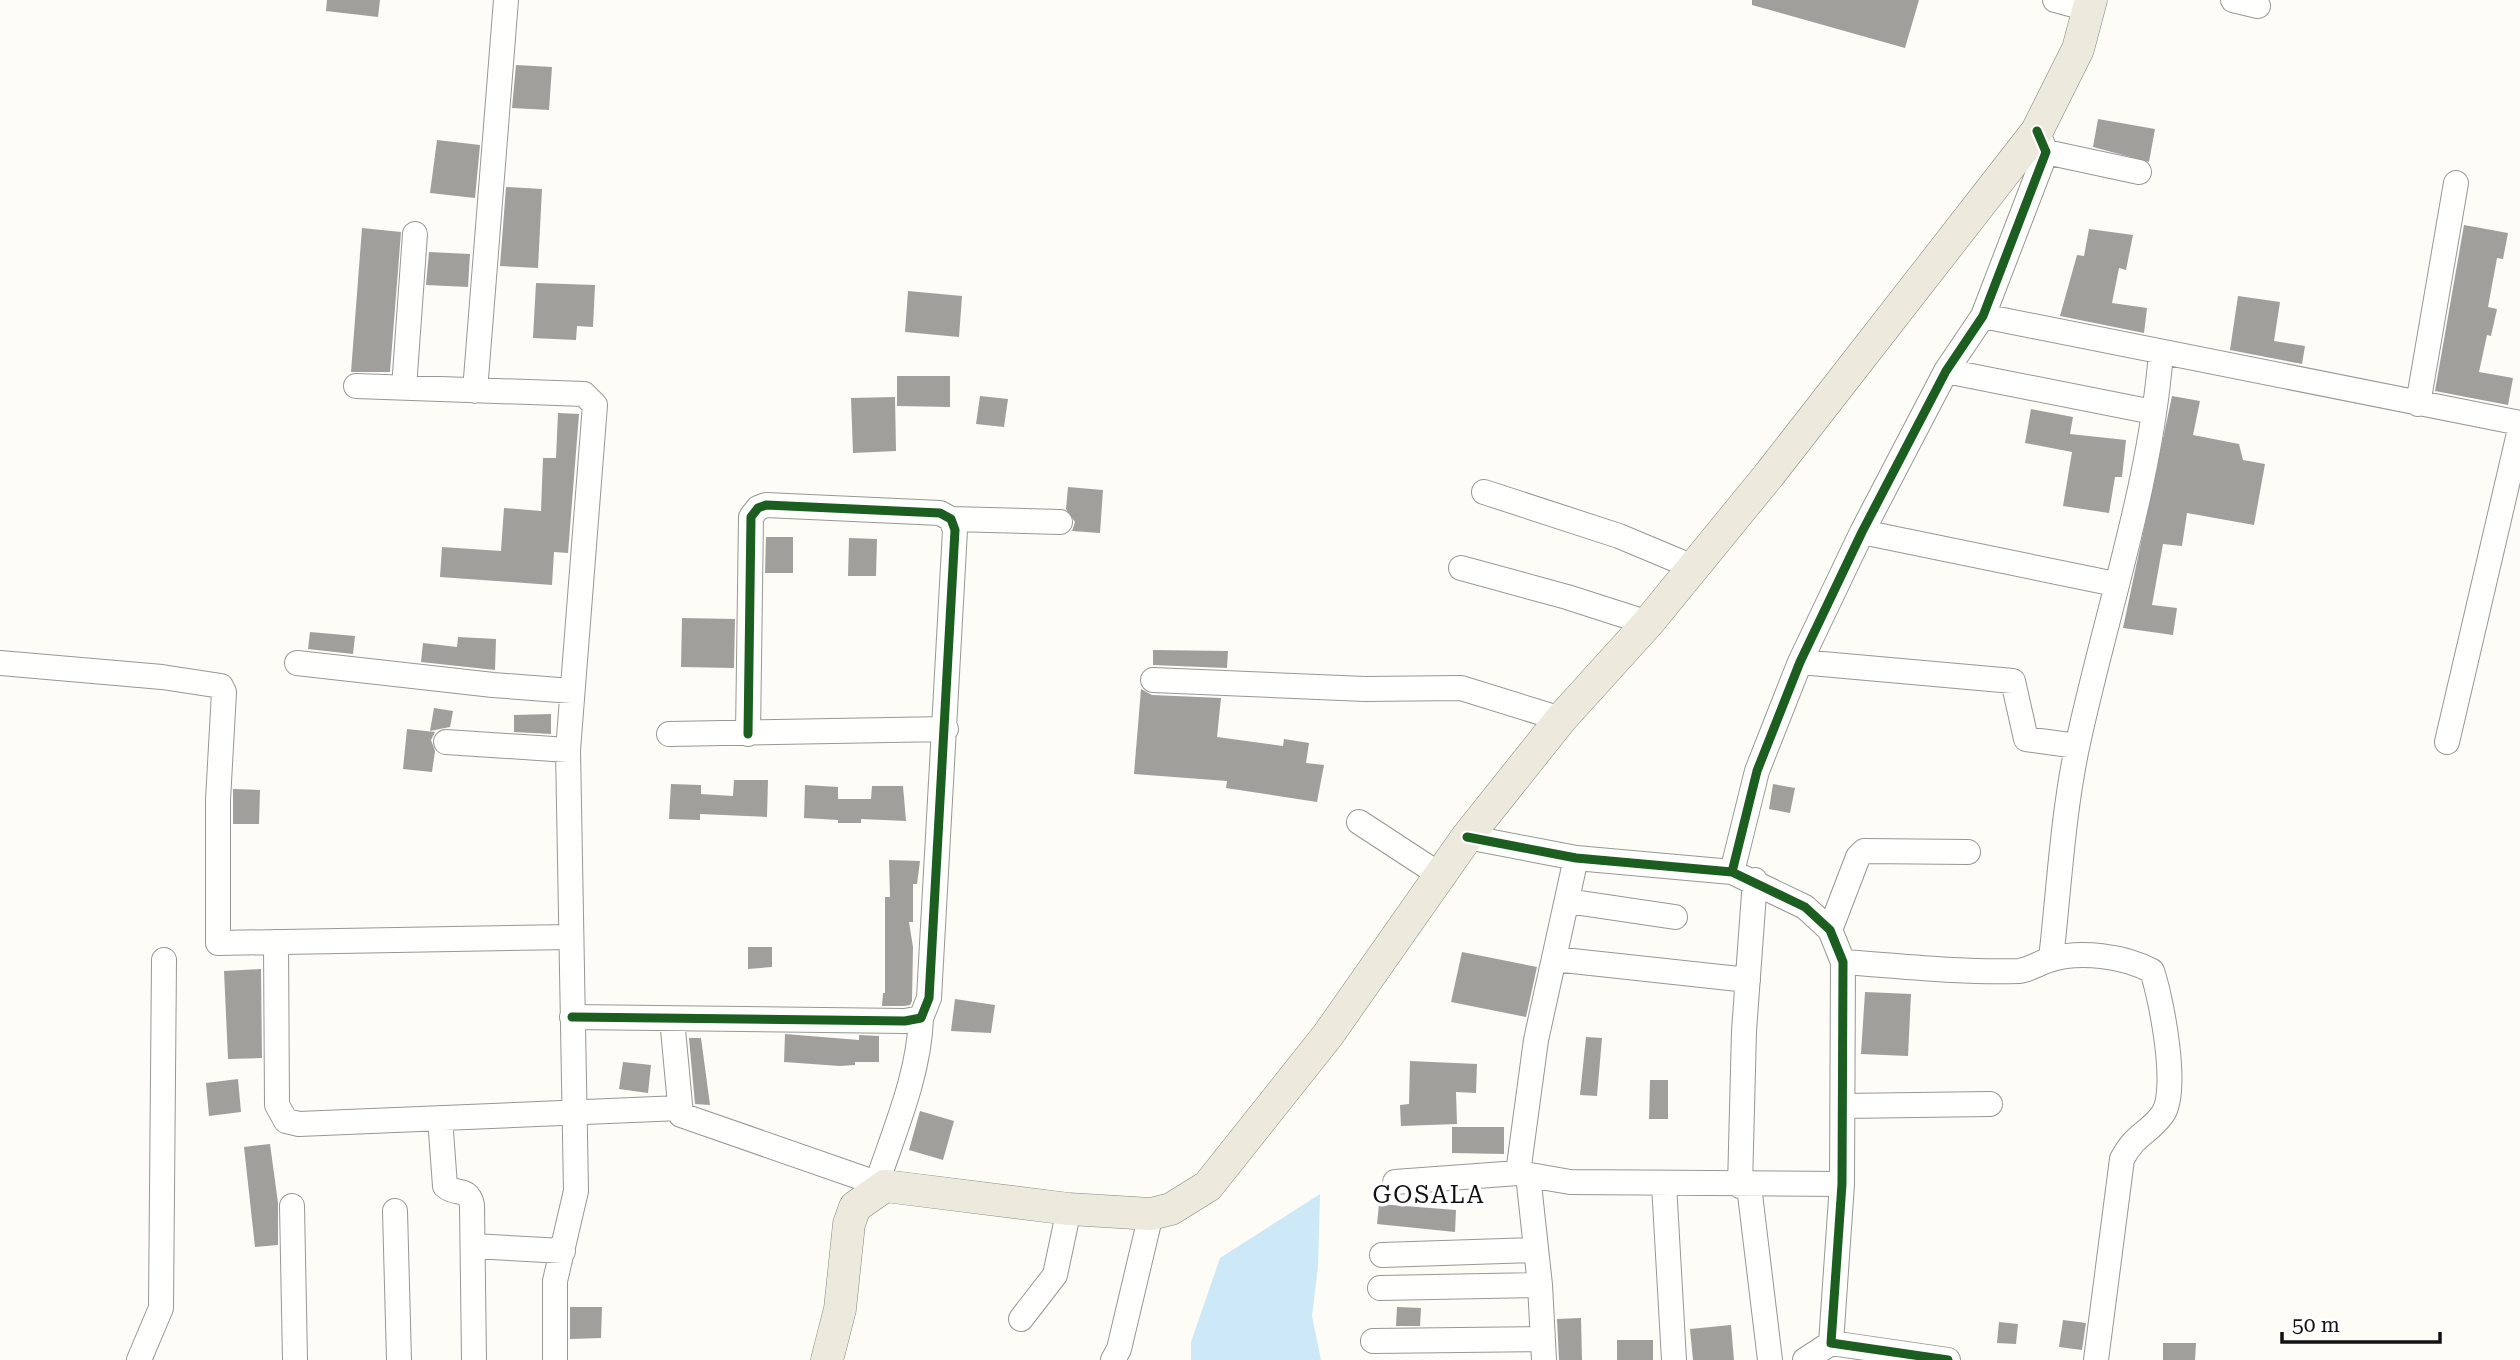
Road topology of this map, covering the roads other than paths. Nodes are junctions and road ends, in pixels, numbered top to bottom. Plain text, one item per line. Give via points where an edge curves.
1 (506, 0) edge
2 (2055, 0) edge
3 (2233, 0) edge
4 (2090, 4) edge
5 (2258, 6) dead end
6 (2042, 142) junction
7 (2139, 172) dead end
8 (2456, 183) dead end
9 (415, 234) dead end
10 (1983, 316) junction
11 (2161, 352) junction
12 (1946, 371) junction
13 (356, 386) dead end
14 (404, 388) junction
15 (475, 391) junction
16 (2418, 404) junction
17 (2153, 412) junction
18 (2520, 423) edge
19 (2520, 429) edge
20 (1484, 492) dead end
21 (951, 519) junction
22 (1060, 522) dead end
23 (1862, 532) junction
24 (1693, 567) junction
25 (1461, 568) dead end
26 (2115, 584) junction
27 (1647, 623) junction
28 (1800, 662) junction
29 (0, 663) edge
30 (297, 663) dead end
31 (1153, 680) dead end
32 (572, 691) junction
33 (1561, 719) junction
34 (946, 729) junction
35 (748, 733) junction
36 (669, 734) dead end
37 (446, 742) dead end
38 (2447, 742) dead end
39 (2077, 746) junction
40 (568, 750) junction
41 (1359, 822) dead end
42 (1467, 837) junction
43 (1968, 852) dead end
44 (1576, 858) junction
45 (1440, 875) junction
46 (1744, 876) junction
47 (1567, 901) junction
48 (1675, 916) dead end
49 (1830, 930) junction
50 (570, 937) junction
51 (276, 942) junction
52 (1554, 959) junction
53 (2051, 959) junction
54 (163, 960) dead end
55 (1843, 962) junction
56 (1748, 980) junction
57 (572, 1017) junction
58 (921, 1018) junction
59 (672, 1019) junction
60 (1990, 1104) dead end
61 (1843, 1106) junction
62 (680, 1108) junction
63 (573, 1113) junction
64 (440, 1118) junction
65 (1523, 1174) junction
66 (1395, 1182) dead end
67 (881, 1184) junction
68 (1664, 1184) junction
69 (1842, 1184) junction
70 (1745, 1186) junction
71 (292, 1206) dead end
72 (1069, 1209) junction
73 (396, 1211) dead end
74 (1151, 1214) junction
75 (473, 1246) junction
76 (1536, 1250) junction
77 (563, 1251) junction
78 (1382, 1255) dead end
79 (1540, 1285) junction
80 (1380, 1288) dead end
81 (1021, 1319) dead end
82 (1373, 1341) dead end
83 (1831, 1343) junction
84 (1543, 1350) edge
85 (139, 1360) edge
86 (295, 1360) edge
87 (399, 1360) edge
88 (474, 1360) edge
89 (555, 1360) edge
90 (827, 1360) edge
91 (1113, 1360) edge
92 (1674, 1360) edge
93 (1770, 1360) edge
94 (1805, 1360) edge
95 (1948, 1360) edge
96 (2096, 1360) edge

1 - 15 street
2 - 4 street
3 - 5 street
4 - 6 main road
6 - 7 street
6 - 10 street
6 - 24 main road
8 - 16 street
9 - 14 street
10 - 11 street
10 - 12 street
11 - 16 street
11 - 17 street
12 - 17 street
12 - 23 street
13 - 14 street
14 - 15 street
15 - 32 street via 584,394 595,405
16 - 18 street
17 - 26 street via 2137,502
19 - 38 street
20 - 24 street via 1619,536
21 - 22 street
21 - 34 street
21 - 35 street via 940,513 758,508 751,517
23 - 26 street
23 - 28 street
24 - 27 main road
25 - 27 street
26 - 39 street
27 - 33 main road
28 - 39 street via 2013,681 2026,739
28 - 46 street via 1757,771
29 - 51 street via 221,686 218,943
30 - 32 street
31 - 33 street via 1461,688
32 - 40 street
33 - 42 main road
34 - 35 street
34 - 58 street via 929,998
35 - 36 street
37 - 40 street
39 - 53 street
40 - 50 street
41 - 45 street
42 - 44 street
42 - 45 main road
43 - 49 street via 1864,851
44 - 46 street
44 - 47 street
45 - 74 main road via 1328,1035 1209,1186 1171,1209
46 - 49 street via 1805,907
46 - 56 street
47 - 48 street
47 - 52 street
49 - 55 street
50 - 51 street
50 - 57 street
51 - 64 street via 280,1116 299,1124
52 - 56 street
52 - 65 street via 1536,1040
53 - 55 street via 2022,971
53 - 96 street via 2134,961 2152,971 2167,1036 2169,1097 2164,1115 2141,1132 2122,1159
54 - 85 street via 162,1291
55 - 61 street
56 - 70 street
57 - 59 street
57 - 63 street
58 - 59 street
58 - 67 street via 919,1048
59 - 62 street
60 - 61 street
61 - 69 street
62 - 63 street
62 - 67 street via 681,1115
63 - 64 street
63 - 77 street via 576,1191
64 - 75 street via 443,1179 450,1190 470,1196
65 - 66 street
65 - 68 street via 1570,1182
65 - 76 street
67 - 72 main road
67 - 90 main road via 852,1215 840,1309
68 - 70 street
68 - 92 street
69 - 70 street
69 - 83 street
70 - 93 street
71 - 86 street
72 - 74 main road
72 - 81 street via 1055,1275
73 - 87 street
74 - 91 street
75 - 77 street
75 - 88 street
76 - 78 street
76 - 79 street
77 - 89 street via 555,1281
79 - 80 street
79 - 84 street
82 - 84 street
83 - 94 street
83 - 95 street

